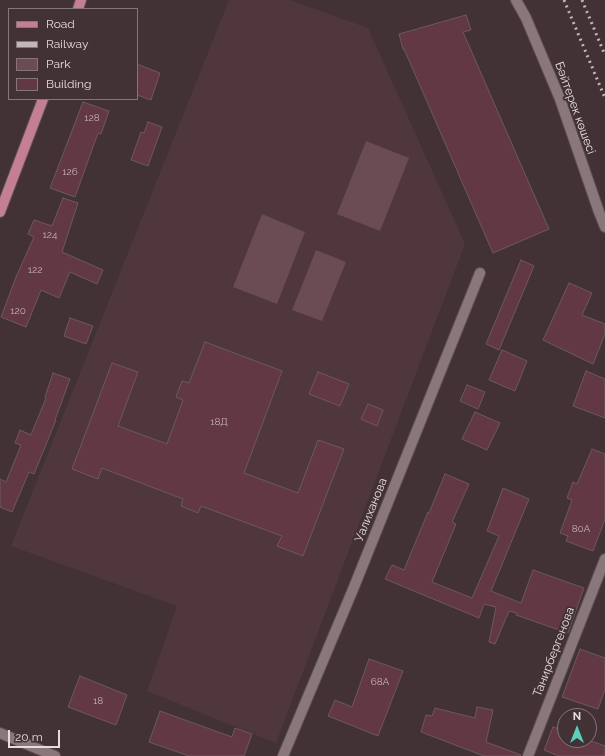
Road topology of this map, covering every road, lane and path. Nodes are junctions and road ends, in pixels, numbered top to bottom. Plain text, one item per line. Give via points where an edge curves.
1 (516, 0) edge
2 (43, 100) edge
3 (0, 212) edge
4 (605, 227) edge
5 (480, 273) dead end
6 (605, 559) edge
7 (0, 733) edge
8 (55, 756) edge
9 (283, 756) edge
10 (528, 756) edge

1 - 4 street, Бәйтерек көшесі via 560,99
2 - 3 main road
5 - 9 street, Уалиханова
6 - 10 street, Танирбергенова
7 - 8 street

